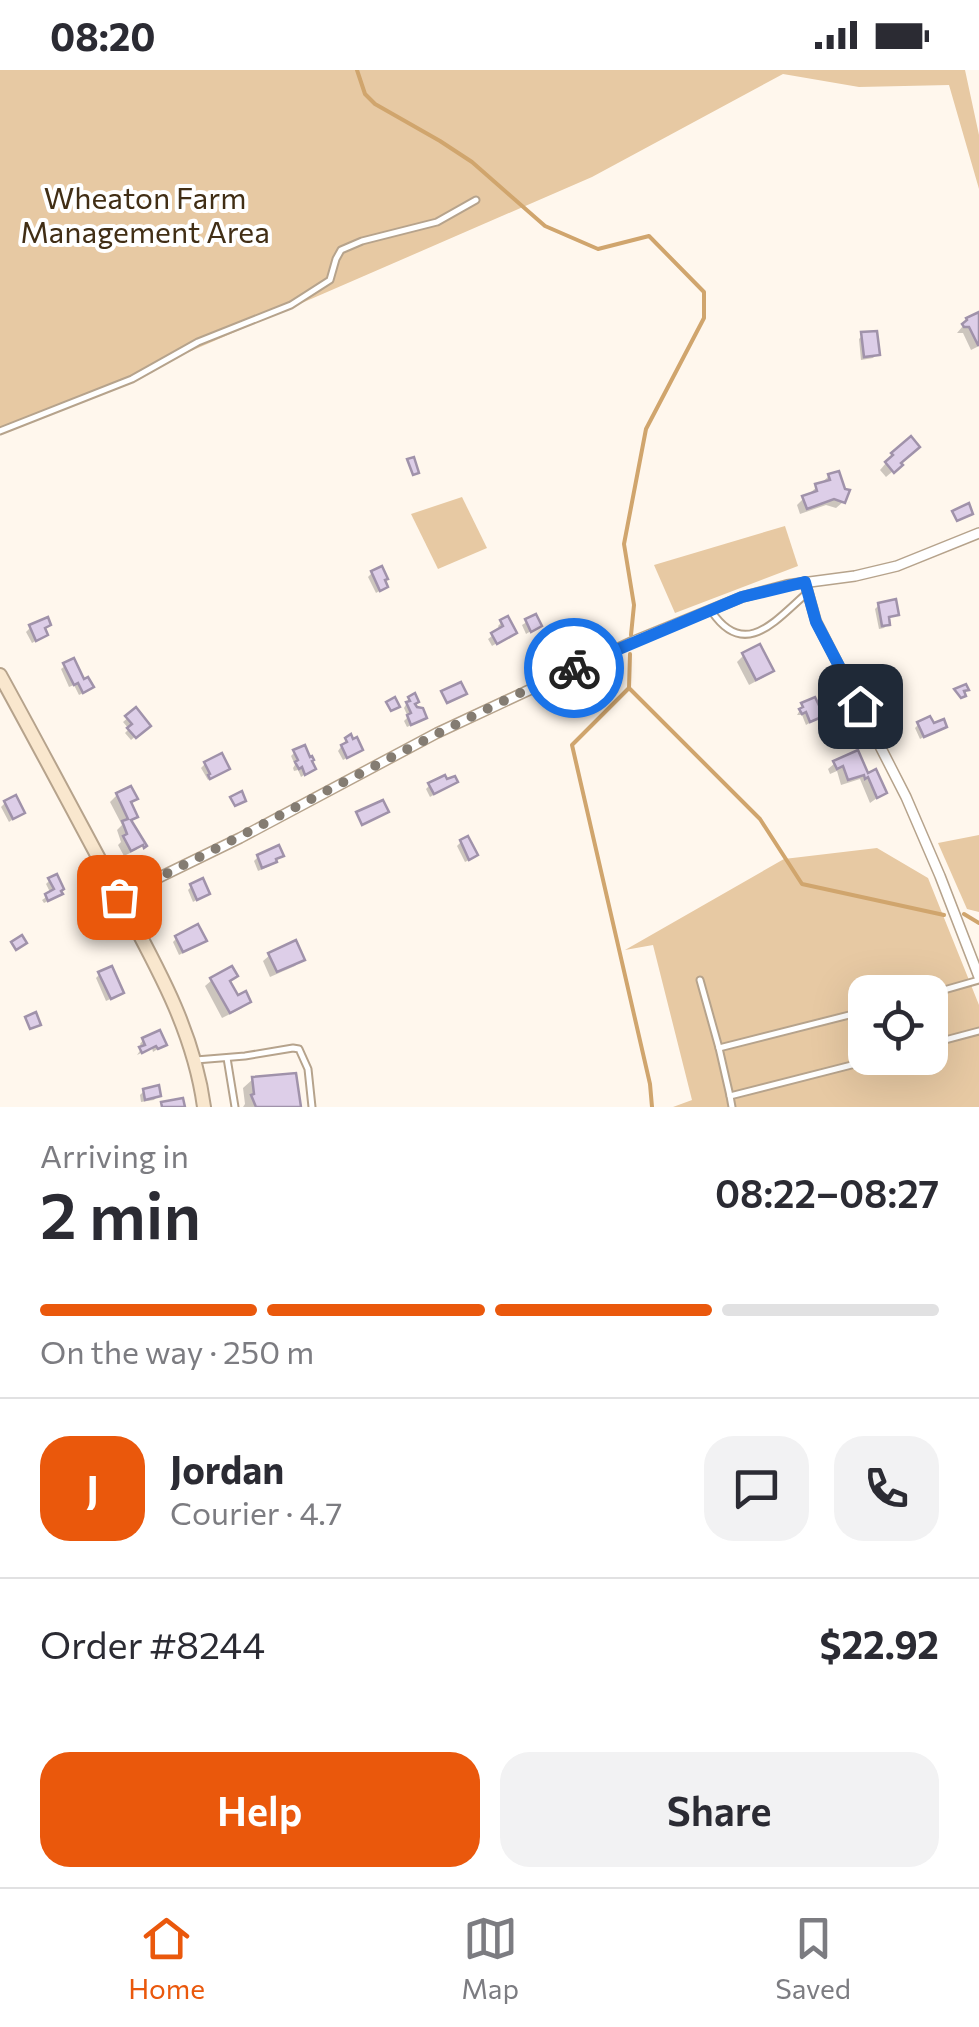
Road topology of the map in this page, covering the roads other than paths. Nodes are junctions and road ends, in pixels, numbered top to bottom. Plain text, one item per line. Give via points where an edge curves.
1 (476, 200) dead end
2 (0, 431) edge
3 (979, 533) edge
4 (806, 587) junction
5 (710, 609) junction
6 (0, 675) edge
7 (119, 897) junction
8 (979, 978) edge
9 (700, 980) dead end
10 (948, 988) edge
11 (848, 1015) edge
12 (979, 1031) edge
13 (948, 1039) edge
14 (718, 1048) junction
15 (228, 1058) junction
16 (196, 1060) junction
17 (848, 1066) edge
18 (730, 1096) junction
19 (204, 1107) edge
20 (235, 1107) edge
21 (312, 1107) edge
22 (732, 1107) edge

1 - 2 lane via 437,222 342,250 330,280 291,305
3 - 4 street via 897,566
4 - 5 street via 760,592
4 - 5 lane via 773,623 749,636 722,627
4 - 8 street via 816,622 918,824
5 - 7 street via 436,733
6 - 7 main road
7 - 16 main road
8 - 10 lane
9 - 14 lane
11 - 14 lane
12 - 13 lane
14 - 18 lane
15 - 16 lane
15 - 20 lane
15 - 21 lane via 299,1049
16 - 19 main road
17 - 18 lane
18 - 22 lane

